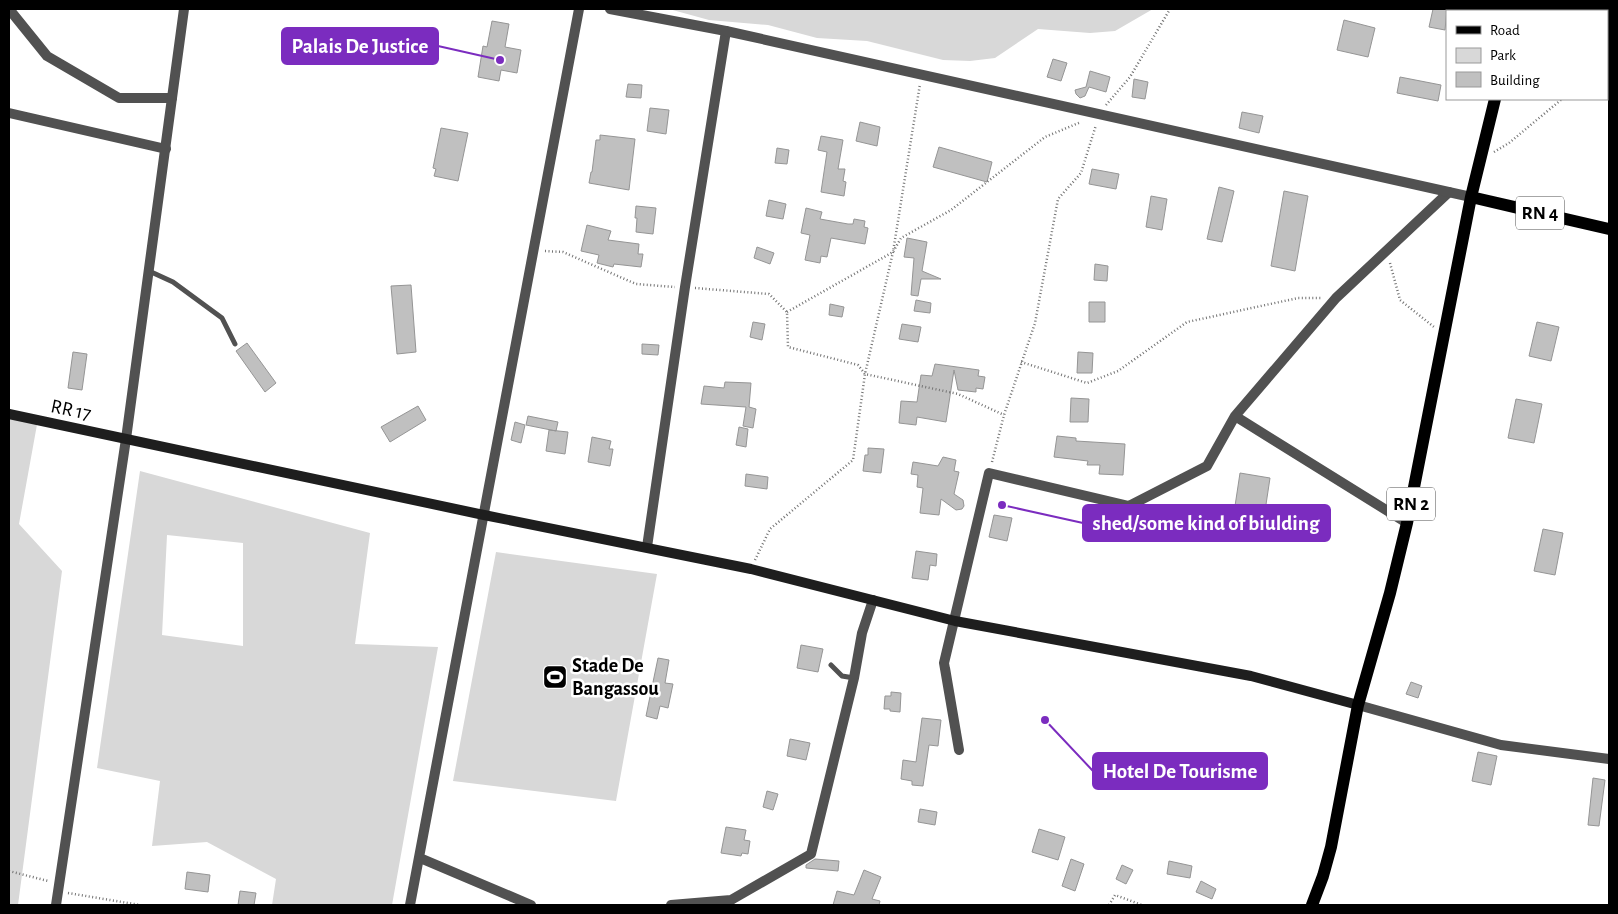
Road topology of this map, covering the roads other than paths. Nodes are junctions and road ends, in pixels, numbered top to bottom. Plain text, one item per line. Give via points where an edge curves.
1 (9, 9) edge
2 (184, 9) edge
3 (579, 9) edge
4 (610, 9) edge
5 (726, 31) junction
6 (172, 98) junction
7 (1494, 100) edge
8 (9, 113) edge
9 (166, 149) junction
10 (1449, 192) junction
11 (1471, 197) junction
12 (1609, 229) edge
13 (149, 271) junction
14 (235, 344) dead end
15 (9, 414) edge
16 (1235, 416) junction
17 (126, 439) junction
18 (484, 515) junction
19 (1407, 523) junction
20 (647, 547) junction
21 (874, 600) junction
22 (955, 621) junction
23 (830, 665) dead end
24 (945, 668) dead end
25 (854, 678) junction
26 (1358, 705) junction
27 (1609, 759) edge
28 (420, 858) junction
29 (729, 903) edge
30 (56, 905) edge
31 (410, 905) edge
32 (531, 905) edge
33 (671, 905) edge
34 (1312, 905) edge

1 - 6 street via 47,56 119,98
2 - 6 street
3 - 18 street
4 - 5 street
5 - 10 street
5 - 20 street
6 - 9 street
7 - 11 main road, RN 2
8 - 9 street
9 - 13 street
10 - 11 street
10 - 16 street via 1336,298
11 - 12 main road, RN 4
11 - 19 main road, RN 2
13 - 14 lane via 173,282 222,318
13 - 17 street
15 - 17 main road, RR 17 / RR 17
16 - 19 street
16 - 22 street via 1207,466 1129,506 989,473
17 - 18 main road, RR 17
17 - 30 street
18 - 20 main road, RR 17
18 - 28 street
19 - 26 main road, RN 2
20 - 21 main road, RR 17 via 752,568
21 - 22 main road, RR 17
21 - 25 street via 862,633
22 - 24 street via 944,663 959,750
22 - 26 main road, RR 17 via 1251,676
23 - 25 lane via 842,676
25 - 29 street via 811,854
26 - 27 street via 1501,745
26 - 34 main road, RN 2 via 1331,847
28 - 31 street
28 - 32 street
29 - 33 street

